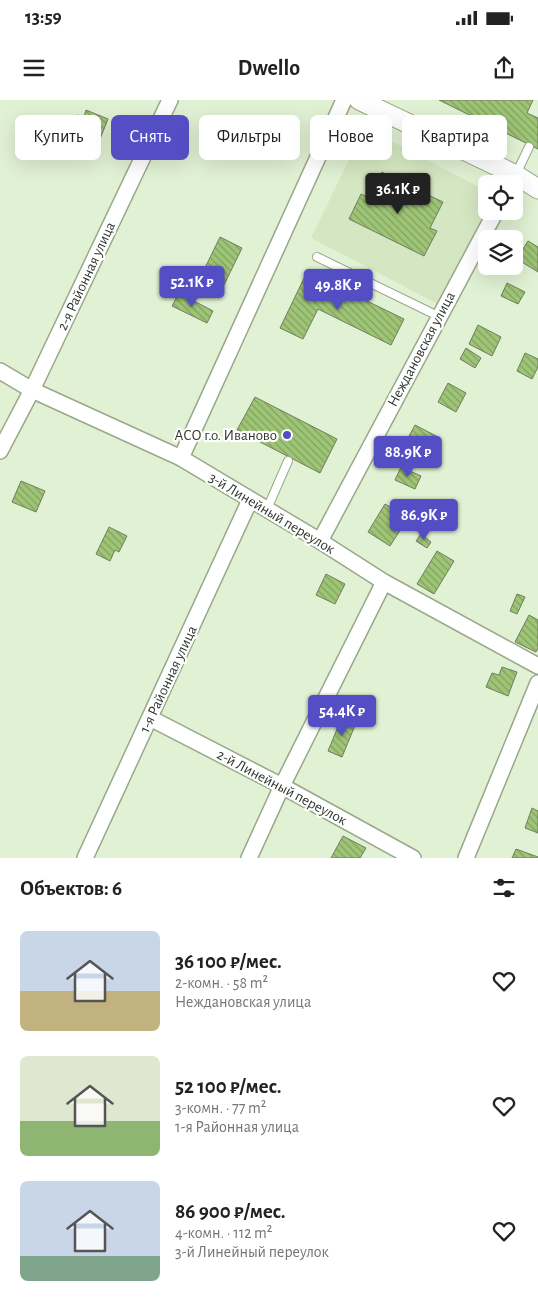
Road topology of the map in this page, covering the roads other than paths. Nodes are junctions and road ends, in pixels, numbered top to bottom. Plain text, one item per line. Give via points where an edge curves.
1 (170, 100) edge
2 (344, 100) edge
3 (359, 100) edge
4 (529, 147) dead end
5 (503, 175) edge
6 (515, 175) edge
7 (523, 184) edge
8 (538, 189) edge
9 (491, 220) edge
10 (317, 257) dead end
11 (438, 316) junction
12 (0, 371) edge
13 (32, 390) junction
14 (0, 451) edge
15 (181, 458) junction
16 (288, 461) dead end
17 (250, 500) junction
18 (267, 509) junction
19 (320, 541) junction
20 (384, 582) junction
21 (538, 666) edge
22 (538, 683) edge
23 (150, 718) junction
24 (282, 786) junction
25 (85, 858) edge
26 (249, 858) edge
27 (413, 858) edge
28 (466, 858) edge

1 - 13 street, 2-я Районная улица
2 - 15 street
3 - 5 street
4 - 6 lane
7 - 8 street
9 - 11 street, Неждановская улица
10 - 11 lane
11 - 19 street, Неждановская улица
12 - 13 street, 3-й Линейный переулок
13 - 14 street, 2-я Районная улица
13 - 15 street, 3-й Линейный переулок
15 - 17 street, 3-й Линейный переулок
16 - 18 lane
17 - 18 street, 3-й Линейный переулок
17 - 23 street, 1-я Районная улица
18 - 19 street, 3-й Линейный переулок
19 - 20 street, 3-й Линейный переулок
20 - 21 street, 3-й Линейный переулок
20 - 24 street
22 - 28 street
23 - 24 street, 2-й Линейный переулок
23 - 25 street, 1-я Районная улица
24 - 26 street
24 - 27 street, 2-й Линейный переулок

